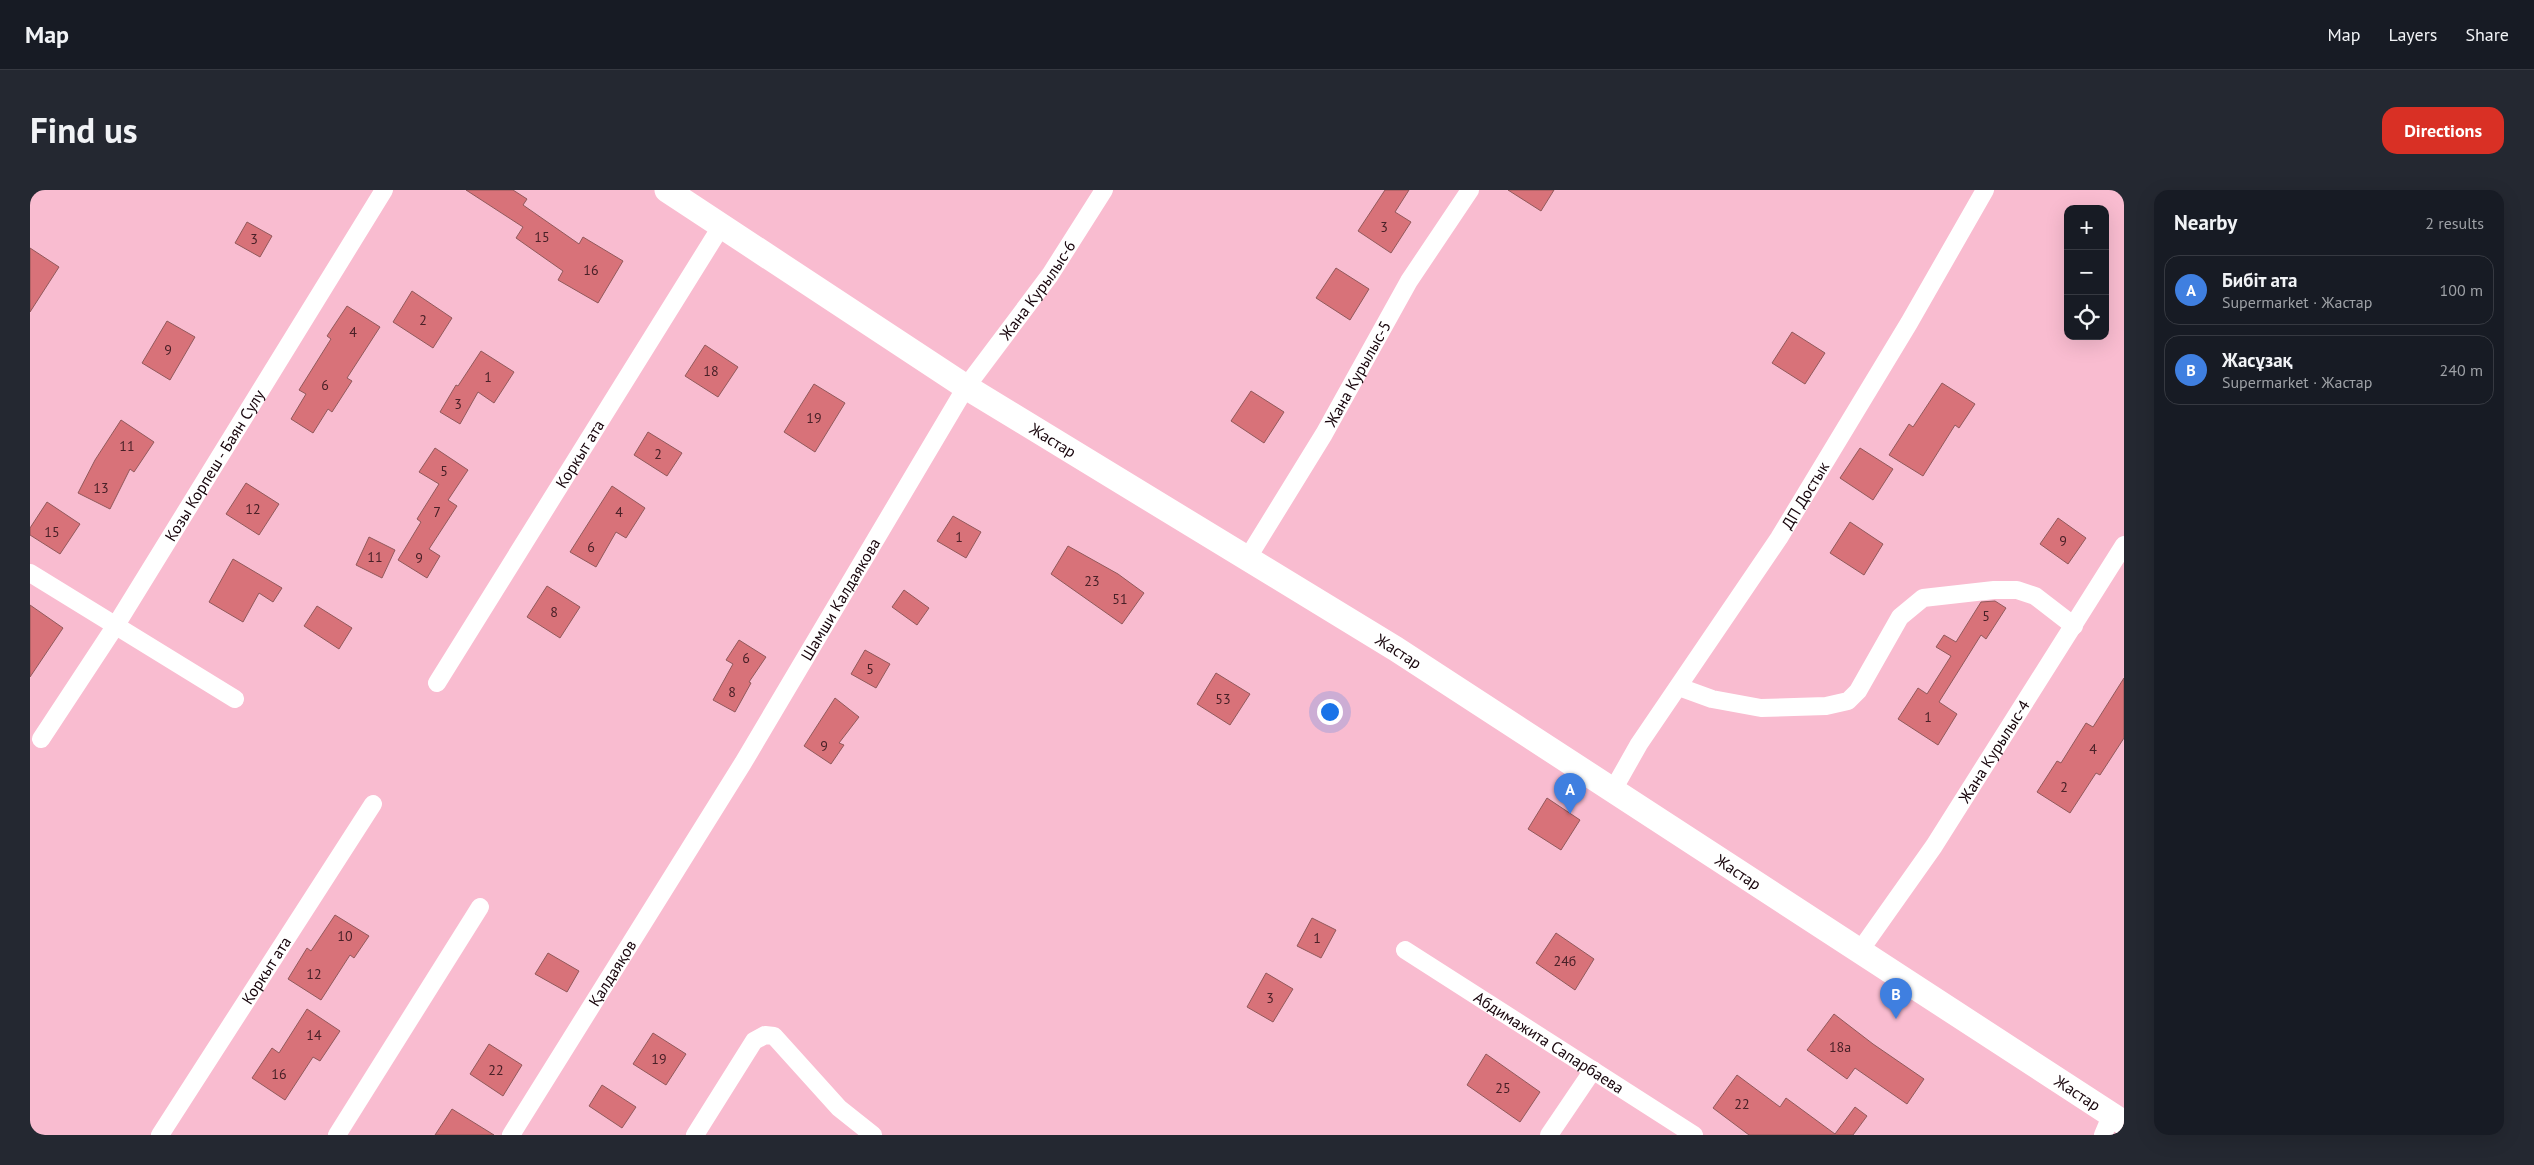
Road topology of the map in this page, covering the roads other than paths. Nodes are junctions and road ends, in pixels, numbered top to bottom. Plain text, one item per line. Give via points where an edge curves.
1 (384, 190) edge
2 (667, 190) edge
3 (1104, 190) edge
4 (1470, 190) edge
5 (1985, 190) edge
6 (722, 225) junction
7 (966, 387) junction
8 (2124, 545) edge
9 (1247, 559) junction
10 (30, 573) edge
11 (116, 625) junction
12 (2074, 626) junction
13 (437, 683) dead end
14 (1679, 687) junction
15 (235, 699) dead end
16 (41, 739) dead end
17 (1613, 790) junction
18 (373, 804) dead end
19 (713, 811) joint
20 (480, 907) dead end
21 (1405, 950) dead end
22 (1859, 952) junction
23 (1593, 1070) junction
24 (2113, 1125) edge
25 (160, 1135) edge
26 (337, 1135) edge
27 (511, 1135) edge
28 (695, 1135) edge
29 (873, 1135) edge
30 (1549, 1135) edge
31 (1694, 1135) edge

1 - 11 street, Козы Корпеш - Баян Сулу
2 - 6 street, Жастар
3 - 7 street, Жана Курылыс-6 via 1050,275
4 - 9 street, Жана Курылыс-5 via 1409,281 1324,434
5 - 14 street, ДП Достык via 1779,538
6 - 7 street, Жастар
6 - 13 street, Коркыт ата
7 - 9 street, Жастар
7 - 19 street, Шамши Калдаякова
8 - 12 street, Жана Курылыс-4
9 - 17 street, Жастар via 1396,649
10 - 11 street
11 - 15 street
11 - 16 street, Козы Корпеш - Баян Сулу
12 - 14 street via 2035,596 2017,590 1923,598 1900,617 1858,692 1848,701 1826,706 1761,708 1712,699
12 - 22 street, Жана Курылыс-4 via 1934,846
14 - 17 street, ДП Достык via 1639,744
17 - 22 street, Жастар
18 - 25 street, Коркыт ата
19 - 27 street, Қалдаяқов
20 - 26 street
21 - 23 street, Абдимажита Сапарбаева
22 - 24 street, Жастар
23 - 30 street
23 - 31 street, Абдимажита Сапарбаева
28 - 29 street via 754,1041 765,1035 774,1036 839,1108

